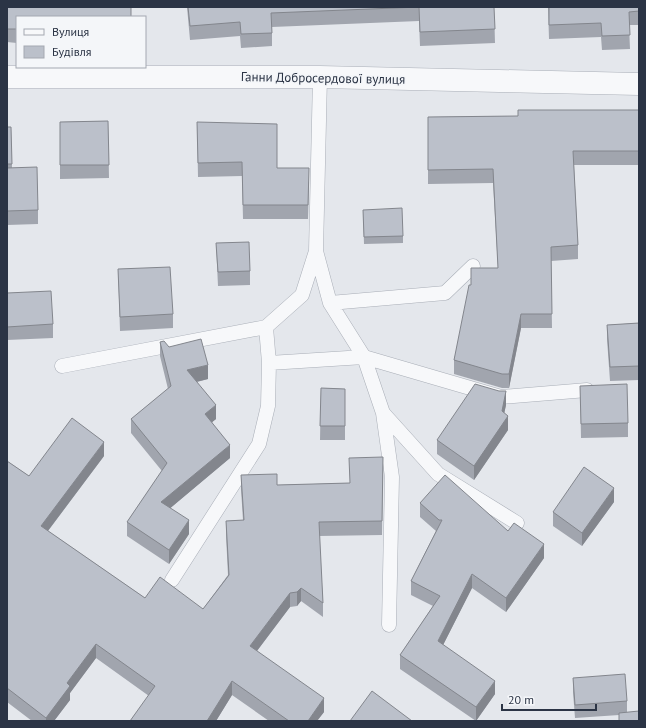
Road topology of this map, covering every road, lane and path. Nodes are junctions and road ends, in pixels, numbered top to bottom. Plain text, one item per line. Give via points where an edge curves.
1 (7, 77) edge
2 (320, 77) junction
3 (639, 84) edge
4 (316, 251) junction
5 (473, 266) edge
6 (330, 303) junction
7 (266, 327) junction
8 (364, 357) junction
9 (269, 363) junction
10 (62, 366) dead end
11 (587, 390) edge
12 (383, 413) junction
13 (516, 523) edge
14 (172, 580) dead end
15 (389, 625) dead end

1 - 2 street, Ганни Добросердової вулиця
2 - 3 street, Ганни Добросердової вулиця
2 - 4 lane
4 - 6 lane
4 - 7 lane via 302,295
5 - 6 lane via 445,292
6 - 8 lane
7 - 9 lane
7 - 10 lane
8 - 9 lane
8 - 11 lane via 502,397
8 - 12 lane
9 - 14 lane via 268,406 259,444
12 - 13 lane via 438,474
12 - 15 lane via 392,477

